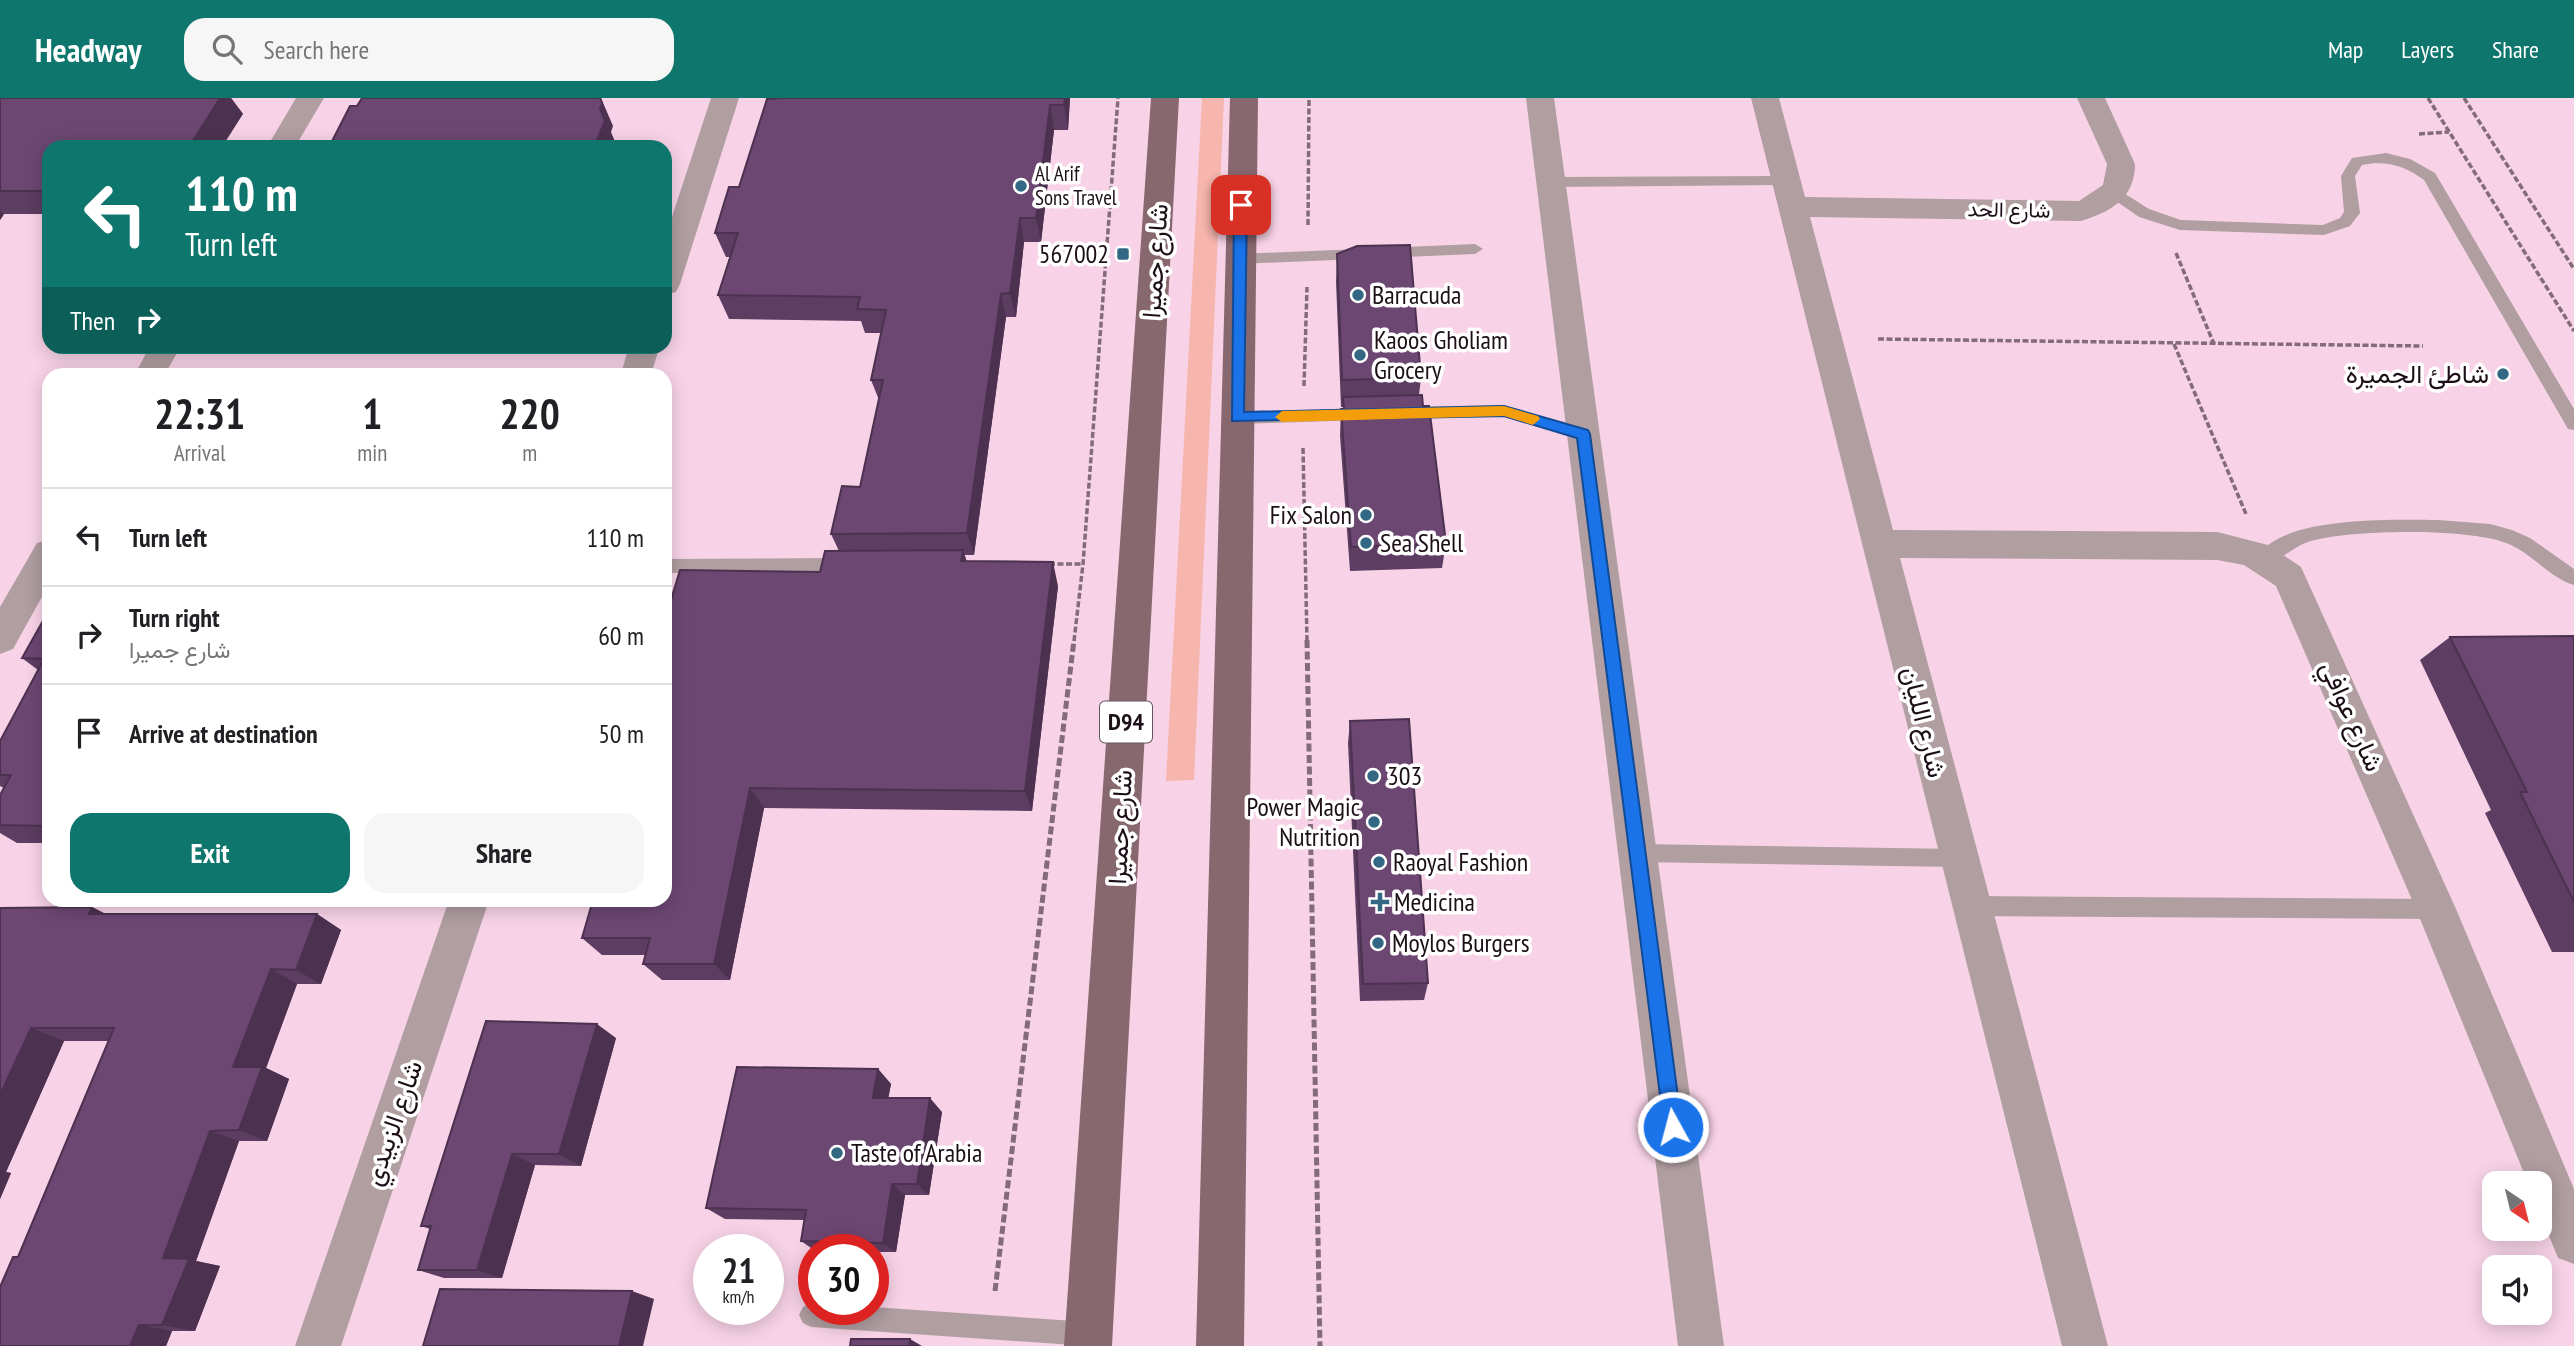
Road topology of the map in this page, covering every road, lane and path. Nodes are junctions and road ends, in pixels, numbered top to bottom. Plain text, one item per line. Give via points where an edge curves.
1 (310, 98) edge
2 (725, 98) edge
3 (1118, 98) edge
4 (1166, 98) edge
5 (1244, 98) edge
6 (1309, 98) edge
7 (1540, 98) edge
8 (1765, 98) edge
9 (2091, 98) edge
10 (2428, 98) edge
11 (2464, 98) edge
12 (285, 140) edge
13 (1551, 182) junction
14 (1791, 194) junction
15 (2114, 194) junction
16 (2161, 220) junction
17 (1475, 249) dead end
18 (1308, 257) junction
19 (1239, 259) junction
20 (672, 262) edge
21 (2574, 269) edge
22 (2574, 331) edge
23 (1878, 339) dead end
24 (2174, 344) junction
25 (2214, 344) junction
26 (2423, 346) dead end
27 (1303, 416) junction
28 (1237, 418) junction
29 (2574, 424) edge
30 (1583, 434) junction
31 (1879, 544) junction
32 (2266, 558) junction
33 (1046, 564) edge
34 (1083, 564) junction
35 (42, 565) edge
36 (871, 565) edge
37 (672, 566) edge
38 (2574, 578) edge
39 (0, 639) edge
40 (1638, 853) junction
41 (1958, 858) junction
42 (1972, 906) junction
43 (467, 907) edge
44 (2436, 909) junction
45 (2574, 1242) edge
46 (889, 1321) edge
47 (991, 1328) junction
48 (1089, 1340) edge
49 (318, 1346) edge
50 (1220, 1346) edge
51 (1320, 1346) edge
52 (1701, 1346) edge
53 (2085, 1346) edge

1 - 12 street
2 - 20 street
3 - 34 path
4 - 48 main road, شارع جميرا / D94
5 - 19 main road
6 - 18 path
7 - 13 street
8 - 14 street, شارع الليان
9 - 15 street via 2121,164 2120,185
10 - 22 path
11 - 21 path
13 - 14 lane
13 - 30 street
14 - 15 street, شارع الحد via 2081,211
14 - 31 street, شارع الليان
15 - 16 lane
16 - 25 path
16 - 29 lane via 2204,227 2324,230 2345,222 2352,213 2348,176 2357,160 2383,157 2410,164 2430,177
17 - 18 lane
18 - 19 lane
18 - 27 path
19 - 28 main road
23 - 24 path
24 - 25 path
24 - 32 path
25 - 26 path
27 - 28 lane
27 - 30 lane via 1504,411
27 - 51 path
28 - 50 main road
30 - 40 street
31 - 32 street, شارع عوافي via 2217,547
31 - 41 street, شارع الليان
32 - 38 lane via 2308,534 2353,526 2493,531 2519,540
32 - 44 street, شارع عوافي via 2297,589
33 - 34 path
34 - 47 path
35 - 39 street
36 - 37 lane
40 - 41 lane
40 - 52 street
41 - 42 street, شارع الليان
42 - 44 lane
42 - 53 street, شارع الليان
43 - 49 street, شارع الزبيدي
44 - 45 street, شارع عوافي
46 - 47 lane
47 - 48 lane

